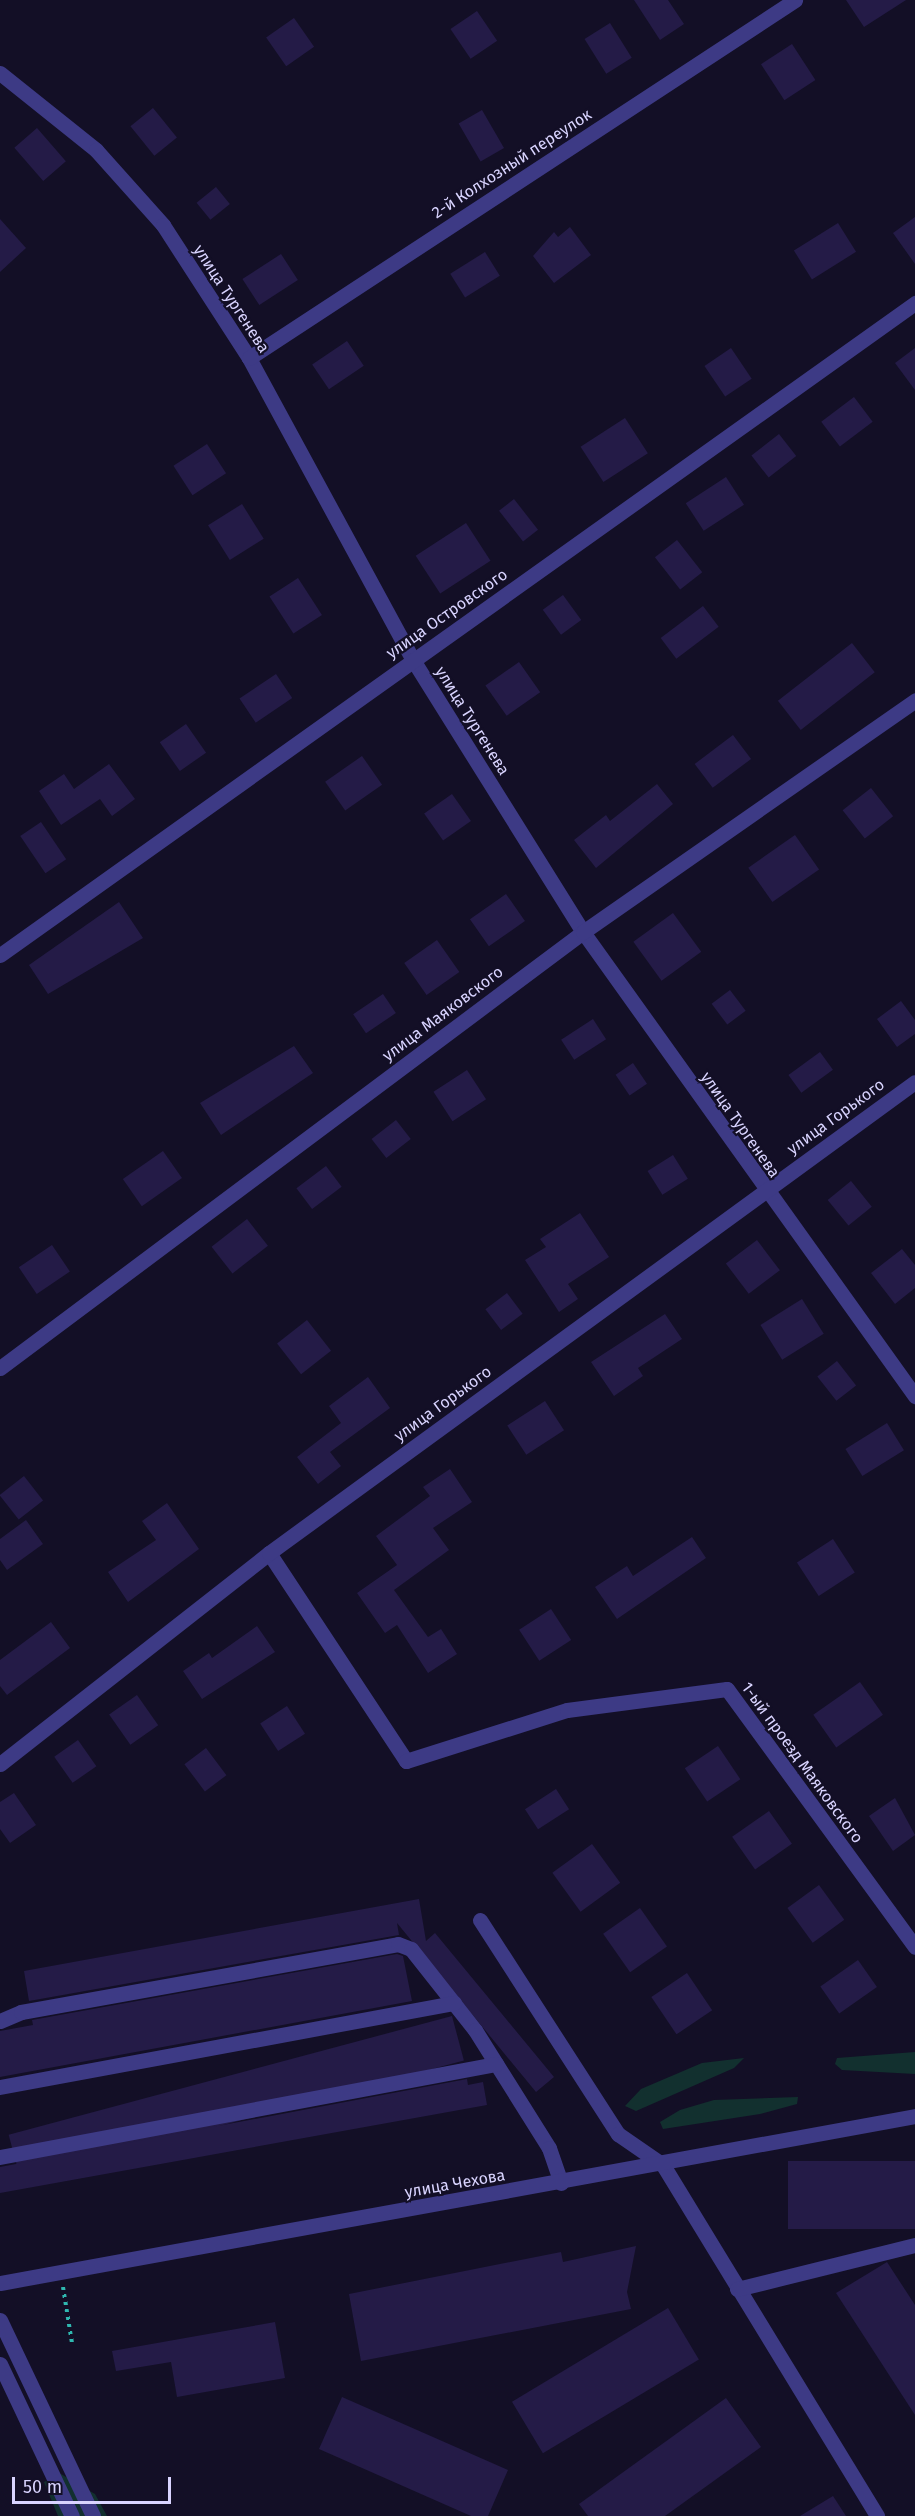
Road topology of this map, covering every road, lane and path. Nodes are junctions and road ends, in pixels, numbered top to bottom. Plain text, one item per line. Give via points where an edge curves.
1 (795, 0) edge
2 (0, 73) edge
3 (915, 303) edge
4 (249, 358) junction
5 (413, 660) junction
6 (915, 700) edge
7 (583, 932) junction
8 (0, 955) edge
9 (915, 1082) edge
10 (765, 1191) junction
11 (0, 1368) edge
12 (915, 1396) edge
13 (269, 1553) junction
14 (0, 1764) edge
15 (480, 1920) dead end
16 (915, 1947) edge
17 (454, 2003) junction
18 (0, 2021) edge
19 (496, 2064) junction
20 (0, 2087) edge
21 (915, 2116) edge
22 (0, 2157) edge
23 (663, 2165) junction
24 (561, 2184) junction
25 (915, 2245) edge
26 (60, 2272) junction
27 (0, 2283) edge
28 (737, 2289) junction
29 (0, 2320) edge
30 (72, 2343) dead end
31 (0, 2364) edge
32 (72, 2516) edge
33 (93, 2516) edge
34 (877, 2516) edge

1 - 4 street, 2-й Колхозный переулок
2 - 4 street, улица Тургенева via 96,150 163,225
3 - 5 street, улица Островского
4 - 5 street, улица Тургенева
5 - 7 street, улица Тургенева
5 - 8 street, улица Островского
6 - 7 street, улица Маяковского
7 - 10 street, улица Тургенева
7 - 11 street, улица Маяковского
9 - 10 street, улица Горького
10 - 12 street, улица Тургенева
10 - 13 street, улица Горького
13 - 14 street, улица Горького
13 - 16 street, 1-ый проезд Маяковского via 406,1761 567,1710 727,1689
15 - 23 street via 618,2134
17 - 18 street via 411,1949 382,1944 21,2012
17 - 19 street
17 - 20 street
19 - 22 street
19 - 24 street via 549,2148
21 - 23 street, улица Чехова
23 - 24 street, улица Чехова
23 - 28 street
24 - 26 street, улица Чехова
25 - 28 street
26 - 27 street, улица Чехова
26 - 30 path
28 - 34 street
29 - 33 street
31 - 32 street

